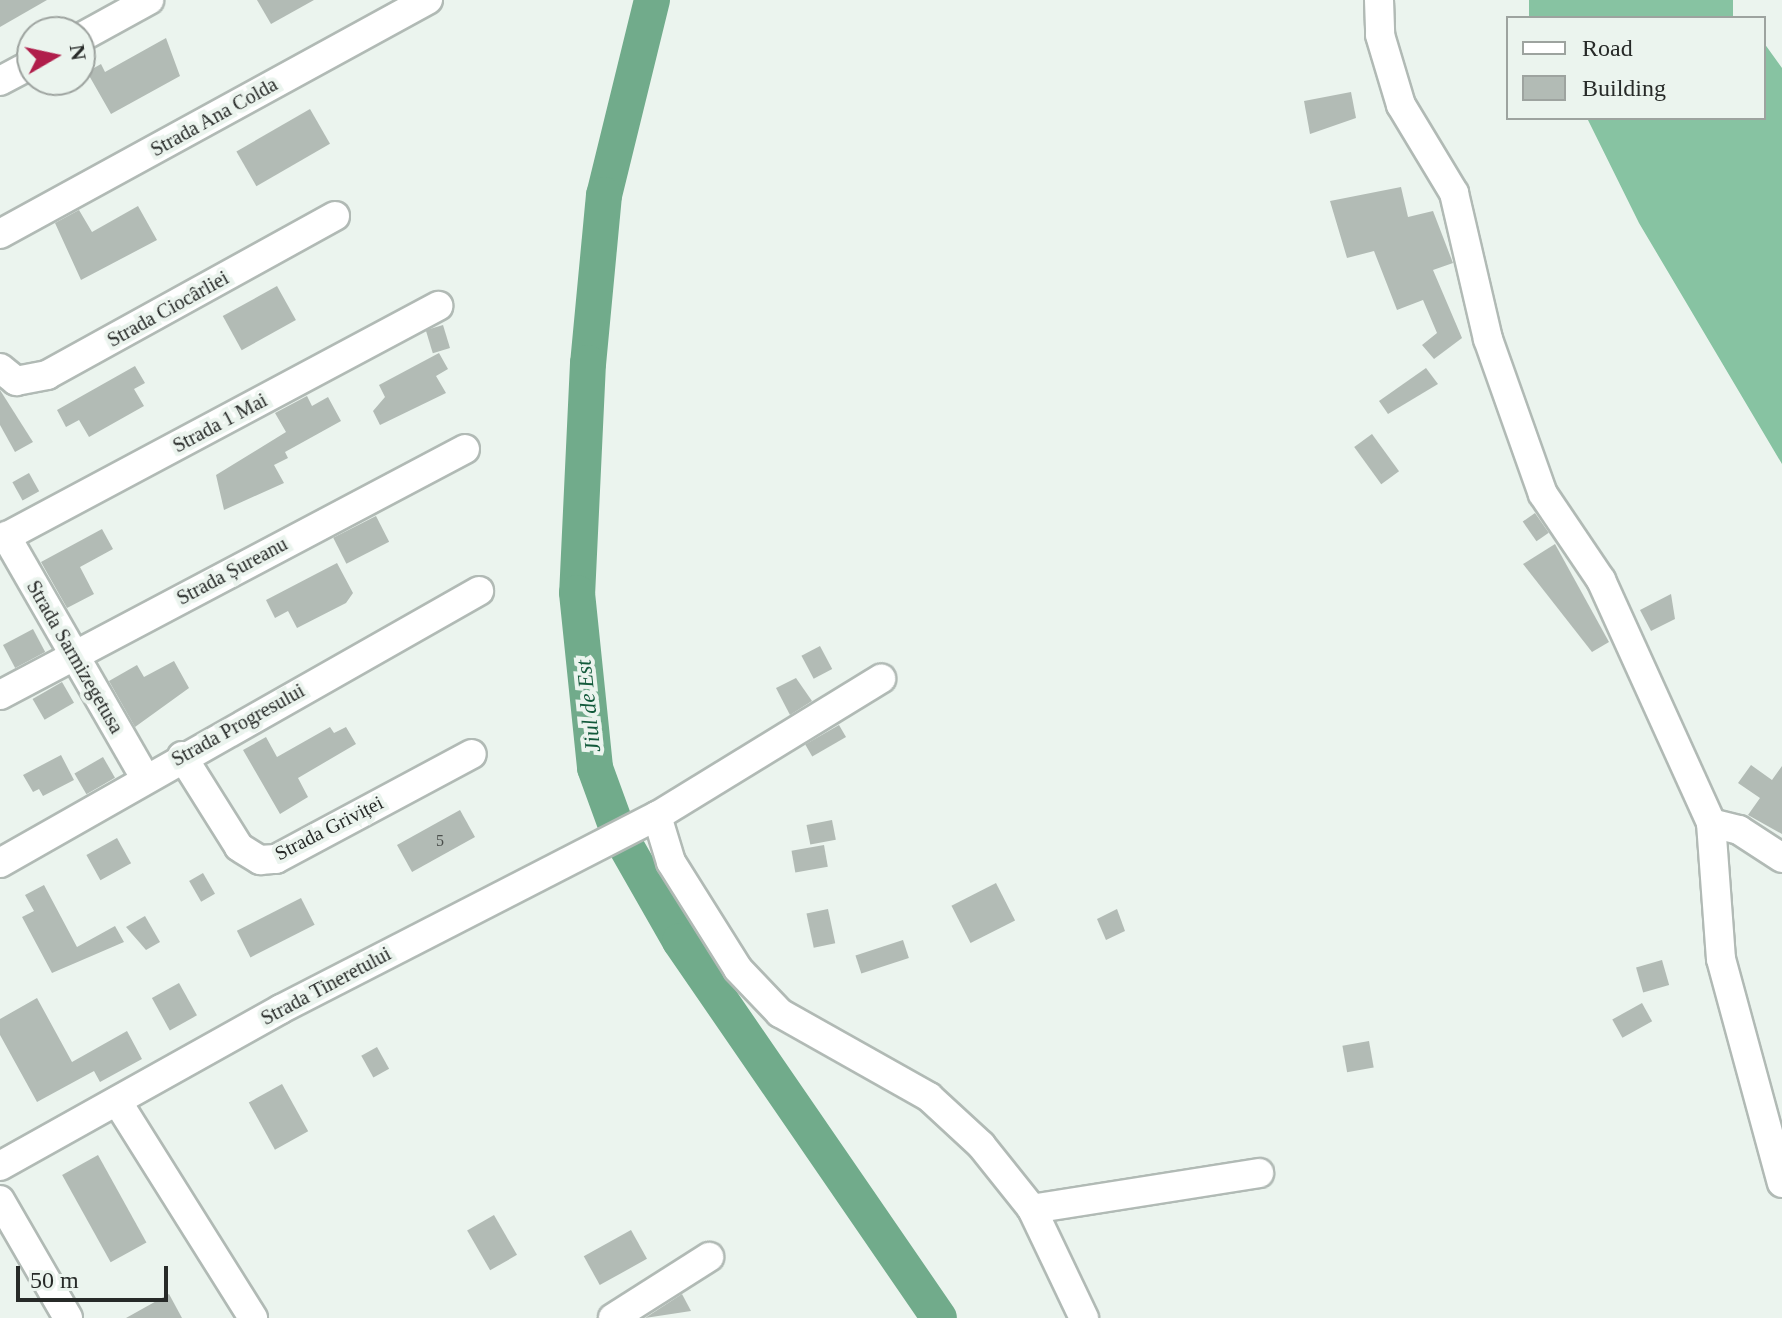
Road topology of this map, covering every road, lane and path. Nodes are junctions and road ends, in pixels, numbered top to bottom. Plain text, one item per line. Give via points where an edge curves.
1 (149, 0) edge
2 (428, 0) edge
3 (1379, 0) edge
4 (96, 29) edge
5 (335, 216) dead end
6 (0, 234) edge
7 (439, 306) dead end
8 (0, 368) edge
9 (465, 449) dead end
10 (3, 538) edge
11 (479, 591) dead end
12 (74, 654) junction
13 (881, 679) dead end
14 (0, 695) edge
15 (472, 754) dead end
16 (182, 756) junction
17 (145, 778) junction
18 (650, 820) junction
19 (1711, 823) junction
20 (1782, 858) edge
21 (0, 863) edge
22 (117, 1101) junction
23 (0, 1166) edge
24 (1259, 1173) dead end
25 (1782, 1183) edge
26 (0, 1200) edge
27 (1032, 1209) junction
28 (709, 1257) dead end
29 (68, 1318) edge
30 (253, 1318) edge
31 (613, 1318) edge
32 (1084, 1318) edge

1 - 4 street
2 - 6 street, Strada Ana Colda
3 - 19 street via 1380,35 1401,105 1454,193 1488,339 1543,494 1601,580
5 - 8 street, Strada Ciocârliei via 47,375 16,381
7 - 10 street, Strada 1 Mai
9 - 12 street, Strada Șureanu
10 - 12 street, Strada Sarmizegetusa
11 - 16 street, Strada Progresului
12 - 14 street, Strada Șureanu
12 - 17 street, Strada Sarmizegetusa
13 - 18 street, Strada Tineretului
15 - 16 street, Strada Griviței via 276,859 260,860 239,847
16 - 17 street, Strada Progresului
17 - 21 street, Strada Progresului
18 - 22 street, Strada Tineretului
18 - 27 street via 693,901 761,994 804,1029 929,1097 981,1145
19 - 20 street via 1739,830
19 - 25 street via 1721,959
22 - 23 street, Strada Tineretului
22 - 30 street
24 - 27 street
26 - 29 street
27 - 32 street
28 - 31 street

